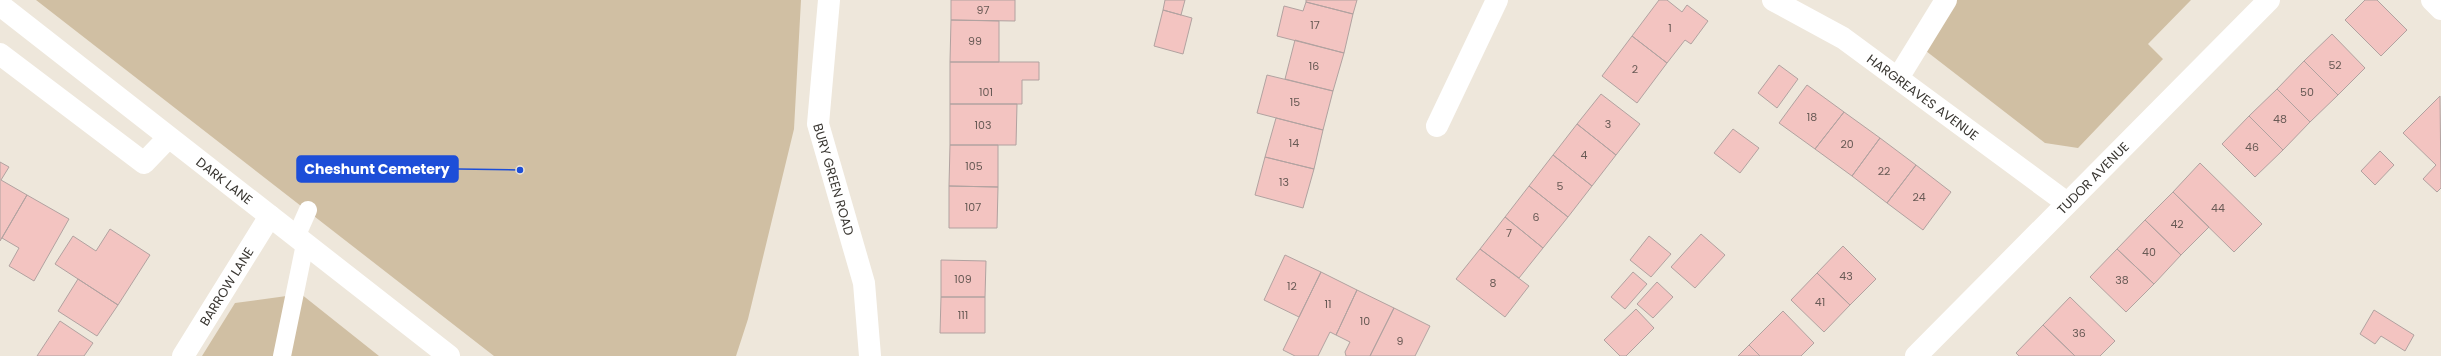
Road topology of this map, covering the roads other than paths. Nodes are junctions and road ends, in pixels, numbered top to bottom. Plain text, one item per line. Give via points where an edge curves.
1 (829, 0) edge
2 (1498, 0) edge
3 (1773, 0) edge
4 (1946, 0) edge
5 (2269, 0) edge
6 (2432, 0) edge
7 (0, 5) edge
8 (2441, 9) edge
9 (0, 54) edge
10 (1898, 78) junction
11 (1437, 126) dead end
12 (168, 138) junction
13 (2067, 203) junction
14 (308, 210) dead end
15 (270, 216) junction
16 (301, 240) junction
17 (183, 356) edge
18 (282, 356) edge
19 (449, 356) edge
20 (870, 356) edge
21 (1916, 356) edge

1 - 20 street, BURY GREEN ROAD via 818,124 864,283
2 - 11 street
3 - 10 street, HARGREAVES AVENUE via 1842,38
4 - 10 street
5 - 13 street, TUDOR AVENUE
6 - 8 street
7 - 12 street, DARK LANE
9 - 12 street via 144,163
10 - 13 street, HARGREAVES AVENUE
12 - 15 street, DARK LANE
13 - 21 street, TUDOR AVENUE
14 - 16 lane
15 - 16 street, DARK LANE
15 - 17 street, BARROW LANE
16 - 18 lane
16 - 19 street, DARK LANE

